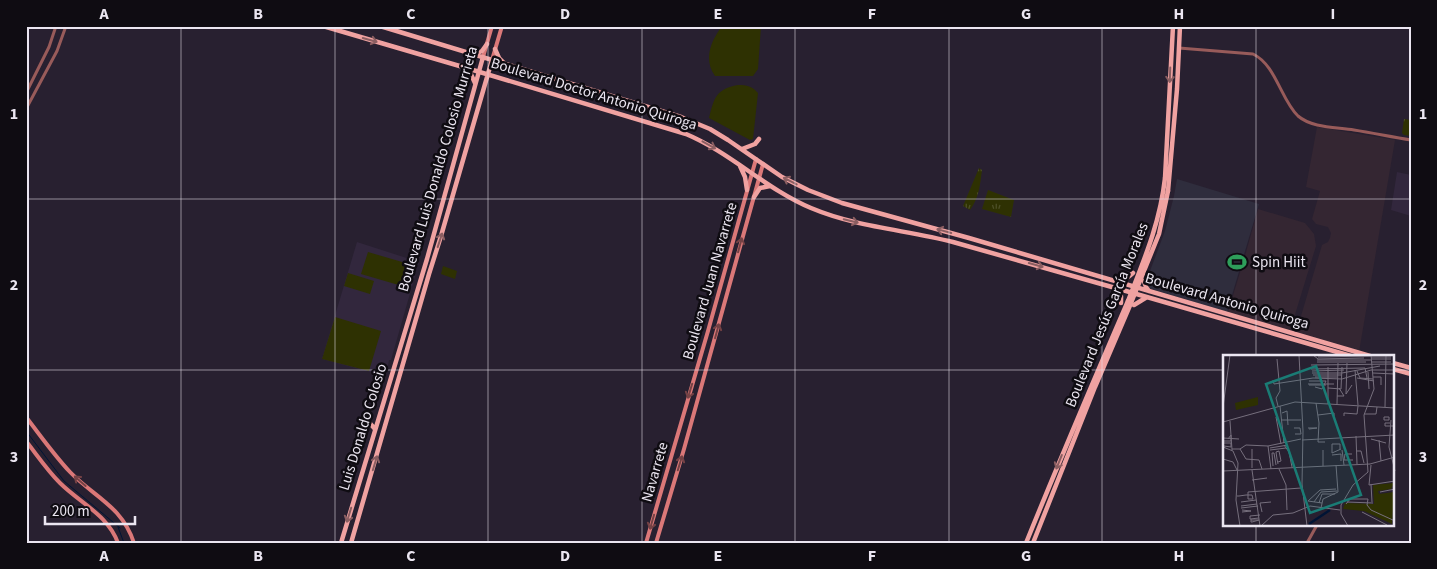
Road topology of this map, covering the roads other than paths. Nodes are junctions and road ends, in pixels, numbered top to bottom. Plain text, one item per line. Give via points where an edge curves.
1 (56, 26) edge
2 (66, 26) edge
3 (323, 26) edge
4 (380, 26) edge
5 (492, 26) edge
6 (502, 26) edge
7 (1173, 26) edge
8 (1180, 26) edge
9 (487, 44) junction
10 (1179, 48) junction
11 (495, 49) junction
12 (473, 54) junction
13 (483, 57) junction
14 (492, 60) junction
15 (505, 64) junction
16 (468, 68) junction
17 (479, 71) junction
18 (487, 74) junction
19 (498, 77) junction
20 (476, 84) junction
21 (484, 87) junction
22 (26, 93) edge
23 (26, 109) edge
24 (462, 129) junction
25 (759, 139) dead end
26 (1411, 140) edge
27 (742, 149) junction
28 (756, 160) junction
29 (462, 162) junction
30 (738, 163) junction
31 (763, 164) junction
32 (752, 173) junction
33 (759, 178) junction
34 (446, 186) junction
35 (770, 186) junction
36 (747, 188) junction
37 (756, 190) junction
38 (754, 197) junction
39 (451, 200) junction
40 (991, 244) joint
41 (1000, 247) junction
42 (979, 249) junction
43 (989, 252) joint
44 (427, 259) junction
45 (431, 267) junction
46 (1133, 273) dead end
47 (1144, 280) dead end
48 (1116, 281) junction
49 (1114, 287) junction
50 (1150, 292) junction
51 (1147, 297) junction
52 (1121, 303) dead end
53 (1134, 305) dead end
54 (409, 318) joint
55 (416, 320) joint
56 (398, 352) junction
57 (1348, 355) edge
58 (1360, 355) edge
59 (1394, 363) edge
60 (403, 365) junction
61 (1411, 368) edge
62 (393, 369) junction
63 (1394, 369) edge
64 (1411, 374) edge
65 (398, 383) junction
66 (1093, 387) junction
67 (685, 408) joint
68 (695, 411) joint
69 (26, 417) edge
70 (367, 420) dead end
71 (375, 429) junction
72 (26, 441) edge
73 (1316, 526) edge
74 (118, 543) edge
75 (134, 543) edge
76 (342, 543) edge
77 (351, 543) edge
78 (646, 543) edge
79 (656, 543) edge
80 (1026, 543) edge
81 (1033, 543) edge
82 (1307, 543) edge

1 - 22 street via 50,47
2 - 23 street via 57,51
3 -> 16 main road, Boulevard Doctor Antonio Quiroga
4 - 12 main road, Boulevard Doctor Antonio Quiroga
5 - 9 main road, Boulevard Luis Donaldo Colosio Murrieta
6 - 11 main road, Boulevard Luis Donaldo Colosio Murrieta
7 -> 66 main road, Boulevard Jesús García Morales, bridge via 1165,178 1160,214 1152,242
8 - 10 main road, Boulevard Jesús García Morales
9 - 12 main road
9 - 13 main road, Boulevard Luis Donaldo Colosio Murrieta
10 - 26 street via 1253,54 1267,67 1301,118 1320,125
10 - 66 main road, Boulevard Jesús García Morales, bridge via 1168,191 1162,223 1141,280
11 - 14 main road, Boulevard Luis Donaldo Colosio Murrieta
11 - 15 main road
12 - 13 main road, Boulevard Doctor Antonio Quiroga
13 - 14 main road, Boulevard Doctor Antonio Quiroga
13 - 17 main road, Boulevard Luis Donaldo Colosio Murrieta
14 - 15 main road, Boulevard Doctor Antonio Quiroga
14 - 18 main road, Boulevard Luis Donaldo Colosio Murrieta
15 - 27 main road, Boulevard Doctor Antonio Quiroga via 681,117 710,129
16 - 17 main road, Boulevard Doctor Antonio Quiroga
16 - 20 main road
17 - 18 main road, Boulevard Doctor Antonio Quiroga
17 - 20 main road, Boulevard Luis Donaldo Colosio Murrieta
18 - 19 main road, Boulevard Doctor Antonio Quiroga
18 - 21 main road, Boulevard Luis Donaldo Colosio Murrieta
19 - 21 main road via 489,80
19 -> 30 main road, Boulevard Doctor Antonio Quiroga via 686,134
20 - 24 main road, Boulevard Luis Donaldo Colosio Murrieta
21 - 29 main road, Boulevard Luis Donaldo Colosio Murrieta
24 - 29 main road via 467,135
24 - 34 main road, Boulevard Luis Donaldo Colosio Murrieta
25 - 27 main road
27 - 28 main road, Boulevard Doctor Antonio Quiroga
28 - 31 main road, Boulevard Doctor Antonio Quiroga
28 - 32 main road, Boulevard Juan Navarrete
29 - 39 main road, Boulevard Luis Donaldo Colosio Murrieta
30 - 32 main road, Boulevard Doctor Antonio Quiroga
30 - 36 main road
31 - 33 main road, Boulevard Juan Navarrete
40 -> 31 main road, Boulevard Doctor Antonio Quiroga via 842,203 808,190
32 - 33 main road, Boulevard Doctor Antonio Quiroga
32 - 36 main road, Boulevard Juan Navarrete
33 - 35 main road, Boulevard Doctor Antonio Quiroga
33 - 37 main road, Boulevard Juan Navarrete
34 - 39 main road via 451,190
34 - 44 main road, Boulevard Luis Donaldo Colosio Murrieta
35 - 38 main road via 760,188
35 -> 42 main road, Boulevard Doctor Antonio Quiroga via 835,217
36 - 37 main road via 752,186
36 -> 67 main road, Boulevard Juan Navarrete
37 - 38 main road, Boulevard Juan Navarrete
68 -> 38 main road, Boulevard Juan Navarrete
45 -> 39 main road, Boulevard Luis Donaldo Colosio Murrieta
40 - 41 main road, Boulevard Antonio Quiroga
41 - 42 main road via 997,252
41 - 48 main road, Boulevard Antonio Quiroga
42 - 43 main road, Boulevard Doctor Antonio Quiroga
43 -> 49 main road, Boulevard Antonio Quiroga
44 - 45 main road
44 - 54 main road, Boulevard Luis Donaldo Colosio Murrieta
45 - 55 main road, Boulevard Luis Donaldo Colosio Murrieta
46 - 48 main road
47 - 50 main road
48 - 50 main road, Boulevard Antonio Quiroga
49 - 51 main road, Boulevard Antonio Quiroga
49 - 52 main road via 1121,296
50 - 58 main road, Boulevard Antonio Quiroga
51 - 53 main road
51 - 57 main road, Boulevard Antonio Quiroga
54 - 56 main road, Luis Donaldo Colosio
55 - 60 main road, Luis Donaldo Colosio
56 - 60 main road via 399,362
56 - 62 main road, Luis Donaldo Colosio
59 - 61 main road
60 - 65 main road, Luis Donaldo Colosio
62 - 65 main road via 397,372
62 - 71 main road, Luis Donaldo Colosio
63 - 64 main road
77 -> 65 main road, Luis Donaldo Colosio
66 -> 80 main road, Boulevard Jesús García Morales
66 - 81 main road, Boulevard Jesús García Morales
67 -> 78 main road, Navarrete
79 -> 68 main road, Navarrete
75 -> 69 main road via 117,512 71,473
70 - 71 main road
71 -> 76 main road, Luis Donaldo Colosio
72 - 74 main road via 61,483 106,521
73 - 82 street

